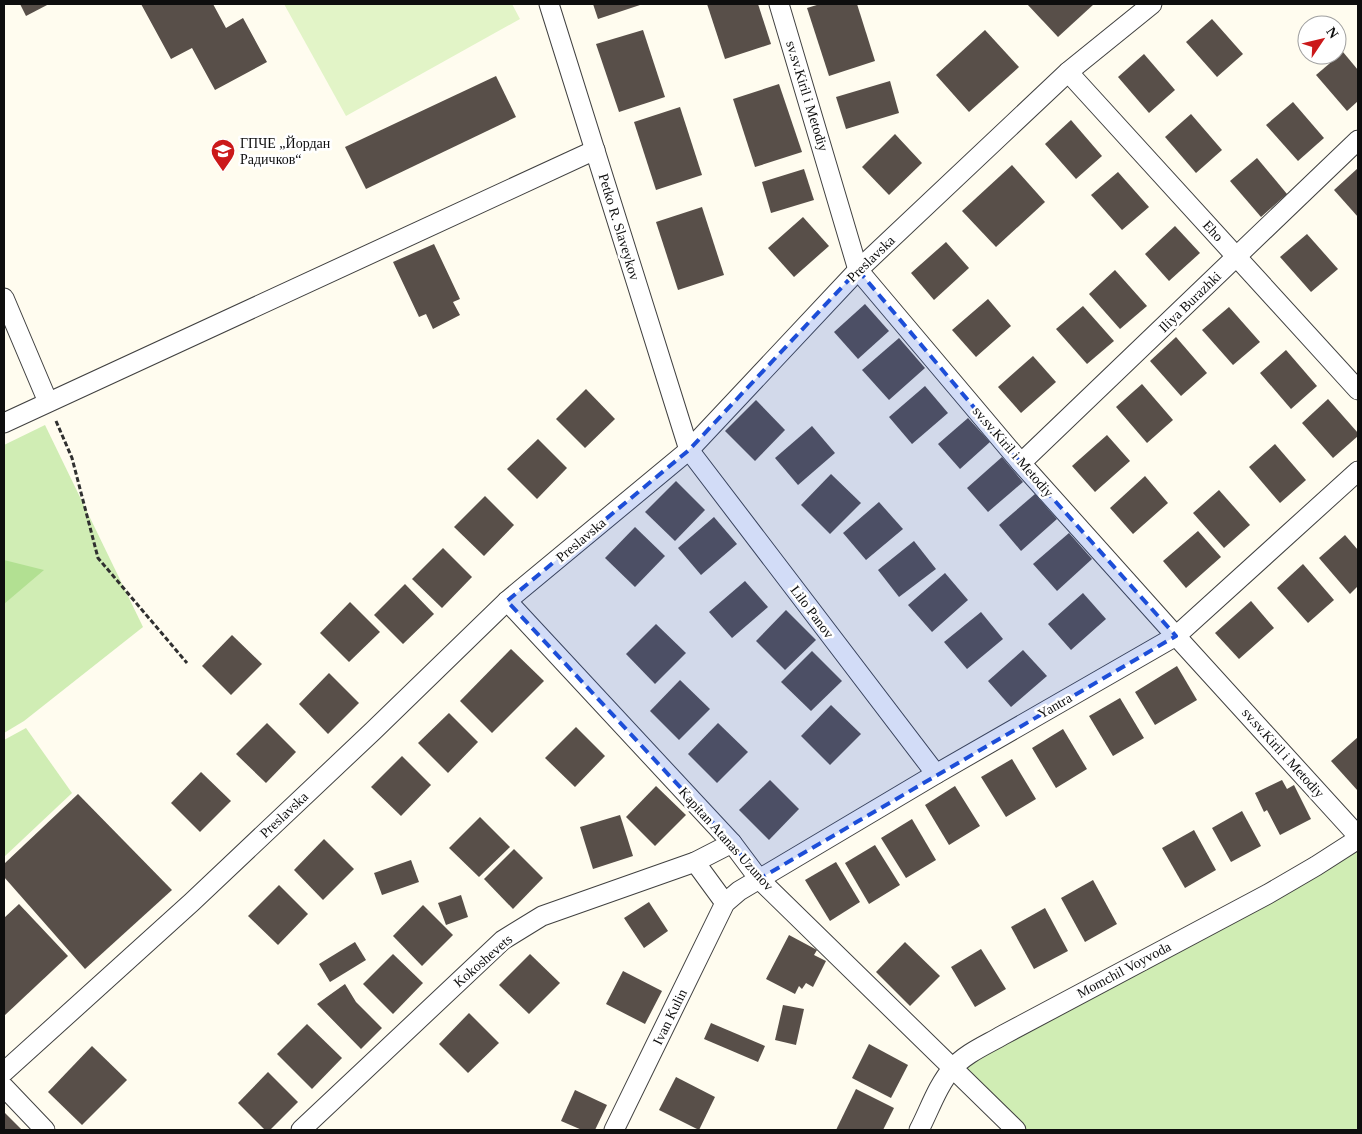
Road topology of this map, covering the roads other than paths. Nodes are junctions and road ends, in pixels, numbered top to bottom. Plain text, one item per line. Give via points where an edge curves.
1 (550, 4) edge
2 (779, 4) edge
3 (1152, 4) edge
4 (1068, 72) junction
5 (1358, 140) edge
6 (595, 150) junction
7 (1237, 257) junction
8 (858, 270) junction
9 (4, 298) edge
10 (1358, 390) edge
11 (48, 402) junction
12 (4, 423) edge
13 (689, 450) junction
14 (1020, 463) junction
15 (1358, 471) edge
16 (507, 601) junction
17 (1176, 636) junction
18 (936, 774) junction
19 (1358, 837) edge
20 (732, 843) junction
21 (695, 862) junction
22 (759, 879) junction
23 (725, 903) junction
24 (953, 1068) junction
25 (4, 1072) edge
26 (4, 1087) edge
27 (44, 1130) edge
28 (301, 1130) edge
29 (614, 1130) edge
30 (919, 1130) edge
31 (1016, 1130) edge

1 - 6 street, Petko R. Slaveykov
2 - 8 street, sv.sv.Kiril i Metodiy
3 - 4 street, Preslavska
4 - 7 street, Eho
4 - 8 street, Preslavska
5 - 7 street, Iliya Burazhki
6 - 11 street
6 - 13 street, Petko R. Slaveykov
7 - 10 street, Eho
7 - 14 street, Iliya Burazhki
8 - 13 street, Preslavska
8 - 14 street, sv.sv.Kiril i Metodiy
9 - 11 street
11 - 12 street
13 - 16 street, Preslavska
13 - 18 street, Lilo Panov
14 - 17 street, sv.sv.Kiril i Metodiy
15 - 17 street, Yantra
16 - 20 street, Kapitan Atanas Uzunov
16 - 25 street, Preslavska via 373,732
17 - 18 street, Yantra
17 - 19 street, sv.sv.Kiril i Metodiy
18 - 22 street, Yantra
19 - 24 street, Momchil Voyvoda via 1268,894 1003,1035
20 - 21 street, Kokoshevets
20 - 22 street, Kapitan Atanas Uzunov
21 - 23 street
21 - 28 street, Kokoshevets via 542,916 503,940
22 - 23 street, Yantra
22 - 24 street, Kapitan Atanas Uzunov
23 - 29 street, Ivan Kulin
24 - 30 street, Momchil Voyvoda
24 - 31 street, Kapitan Atanas Uzunov
26 - 27 street

